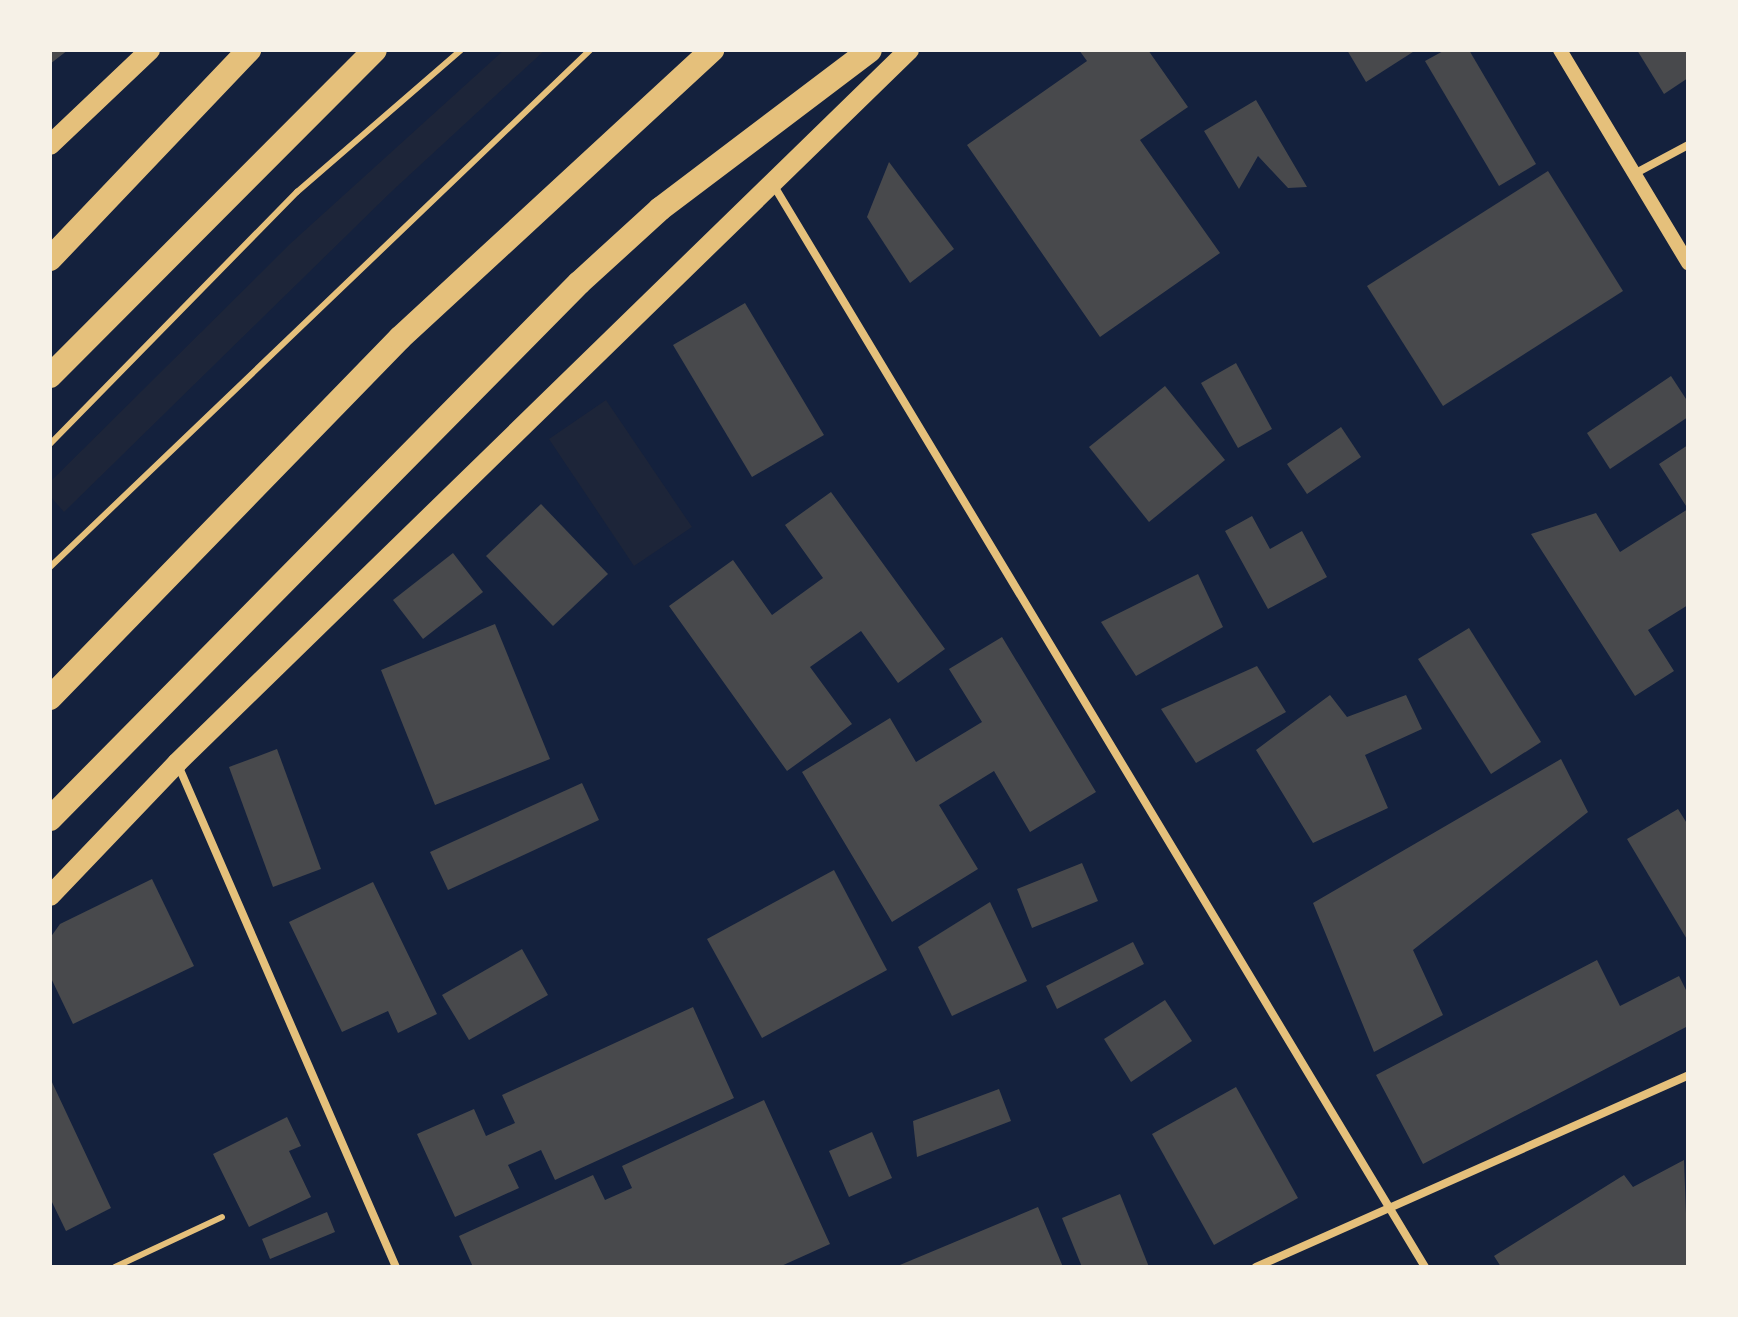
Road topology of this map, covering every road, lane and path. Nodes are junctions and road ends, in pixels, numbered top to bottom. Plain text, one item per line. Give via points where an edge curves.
1 (150, 50) edge
2 (249, 50) edge
3 (375, 50) edge
4 (461, 50) edge
5 (590, 50) edge
6 (712, 50) edge
7 (870, 50) edge
8 (909, 50) edge
9 (1560, 50) edge
10 (50, 145) edge
11 (1688, 145) edge
12 (1634, 174) junction
13 (771, 182) junction
14 (50, 259) edge
15 (1688, 263) edge
16 (50, 376) edge
17 (50, 444) edge
18 (50, 567) edge
19 (50, 698) edge
20 (177, 763) junction
21 (50, 819) edge
22 (50, 896) edge
23 (1688, 1076) edge
24 (1391, 1208) junction
25 (222, 1217) dead end
26 (115, 1267) edge
27 (396, 1267) edge
28 (1256, 1267) edge
29 (1425, 1267) edge

1 - 10 main road
2 - 14 highway
3 - 16 highway
4 - 17 lane via 297,192
5 - 18 lane
6 - 19 highway via 400,338
7 - 21 highway via 660,209 579,283
8 - 13 main road
9 - 12 street
11 - 12 street
12 - 15 street
13 - 20 main road
13 - 24 street
20 - 22 main road
20 - 27 street
23 - 24 street
24 - 28 street
24 - 29 street
25 - 26 lane

